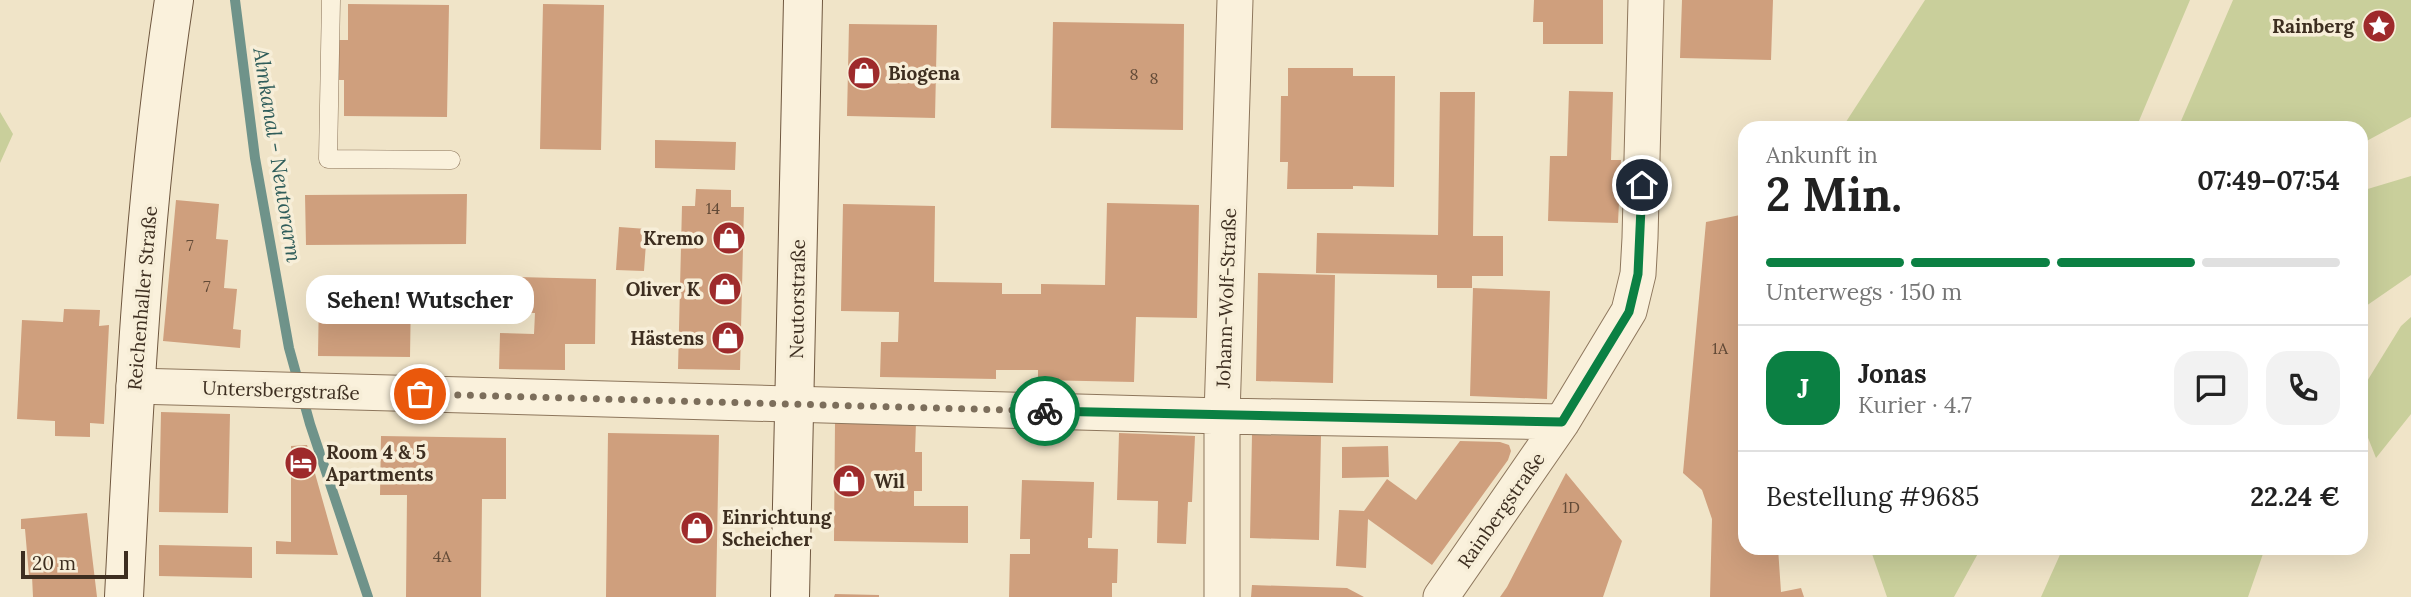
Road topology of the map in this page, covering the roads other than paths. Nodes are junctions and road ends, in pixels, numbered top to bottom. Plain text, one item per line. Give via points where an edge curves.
1 (174, 0) edge
2 (331, 0) edge
3 (803, 0) edge
4 (1235, 0) edge
5 (1646, 0) edge
6 (451, 160) dead end
7 (134, 386) junction
8 (795, 404) junction
9 (1222, 416) junction
10 (1562, 422) junction
11 (124, 597) edge
12 (790, 597) edge
13 (1222, 597) edge
14 (1441, 597) edge

1 - 7 street, Reichenhaller Straße
2 - 6 lane via 328,159
3 - 8 street, Neutorstraße
4 - 9 street, Johann-Wolf-Straße
5 - 10 street, Rainbergstraße via 1638,274 1629,312
7 - 8 street, Untersbergstraße
7 - 11 street, Reichenhaller Straße
8 - 9 street, Untersbergstraße
8 - 12 street, Neutorstraße
9 - 10 street, Untersbergstraße
9 - 13 street, Johann-Wolf-Straße
10 - 14 street, Rainbergstraße

